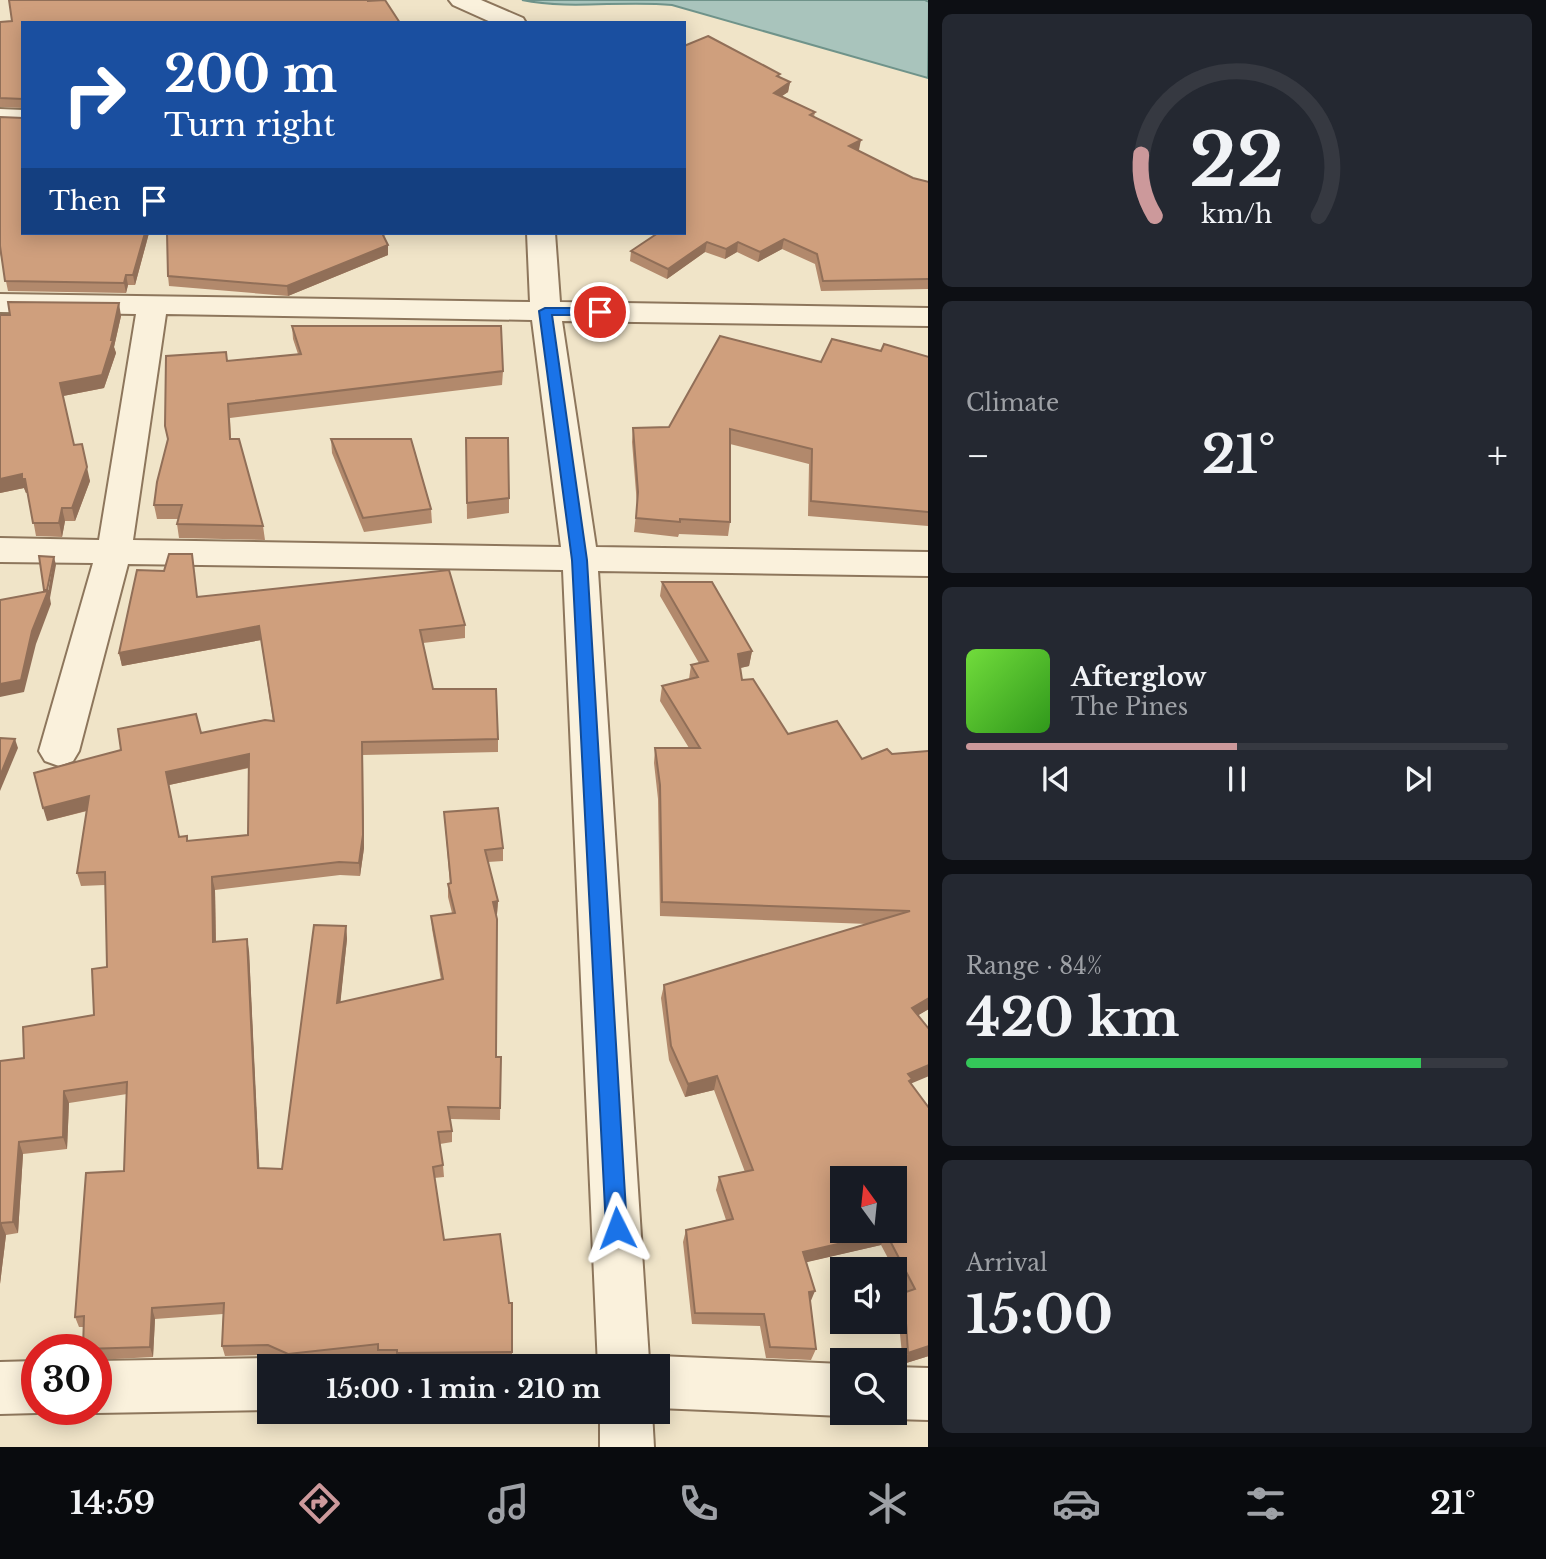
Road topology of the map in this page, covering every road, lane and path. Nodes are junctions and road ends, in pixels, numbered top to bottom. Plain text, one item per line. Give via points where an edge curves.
1 (461, 0) edge
2 (509, 21) edge
3 (0, 117) edge
4 (21, 118) edge
5 (541, 235) edge
6 (0, 303) edge
7 (152, 307) junction
8 (545, 311) junction
9 (928, 317) edge
10 (0, 550) edge
11 (114, 552) junction
12 (580, 560) junction
13 (928, 564) edge
14 (59, 751) dead end
15 (623, 1354) edge
16 (670, 1383) edge
17 (257, 1384) edge
18 (21, 1387) edge
19 (112, 1387) edge
20 (0, 1388) edge
21 (830, 1389) edge
22 (907, 1393) edge
23 (928, 1394) edge
24 (626, 1424) edge
25 (627, 1447) edge

1 - 2 street
3 - 4 street
5 - 8 street
6 - 7 street
7 - 8 street
7 - 11 street
8 - 9 street
8 - 12 street
10 - 11 street
11 - 12 street
11 - 14 street
12 - 13 street
12 - 15 street
16 - 21 street
17 - 19 street
18 - 20 street
22 - 23 street
24 - 25 street

